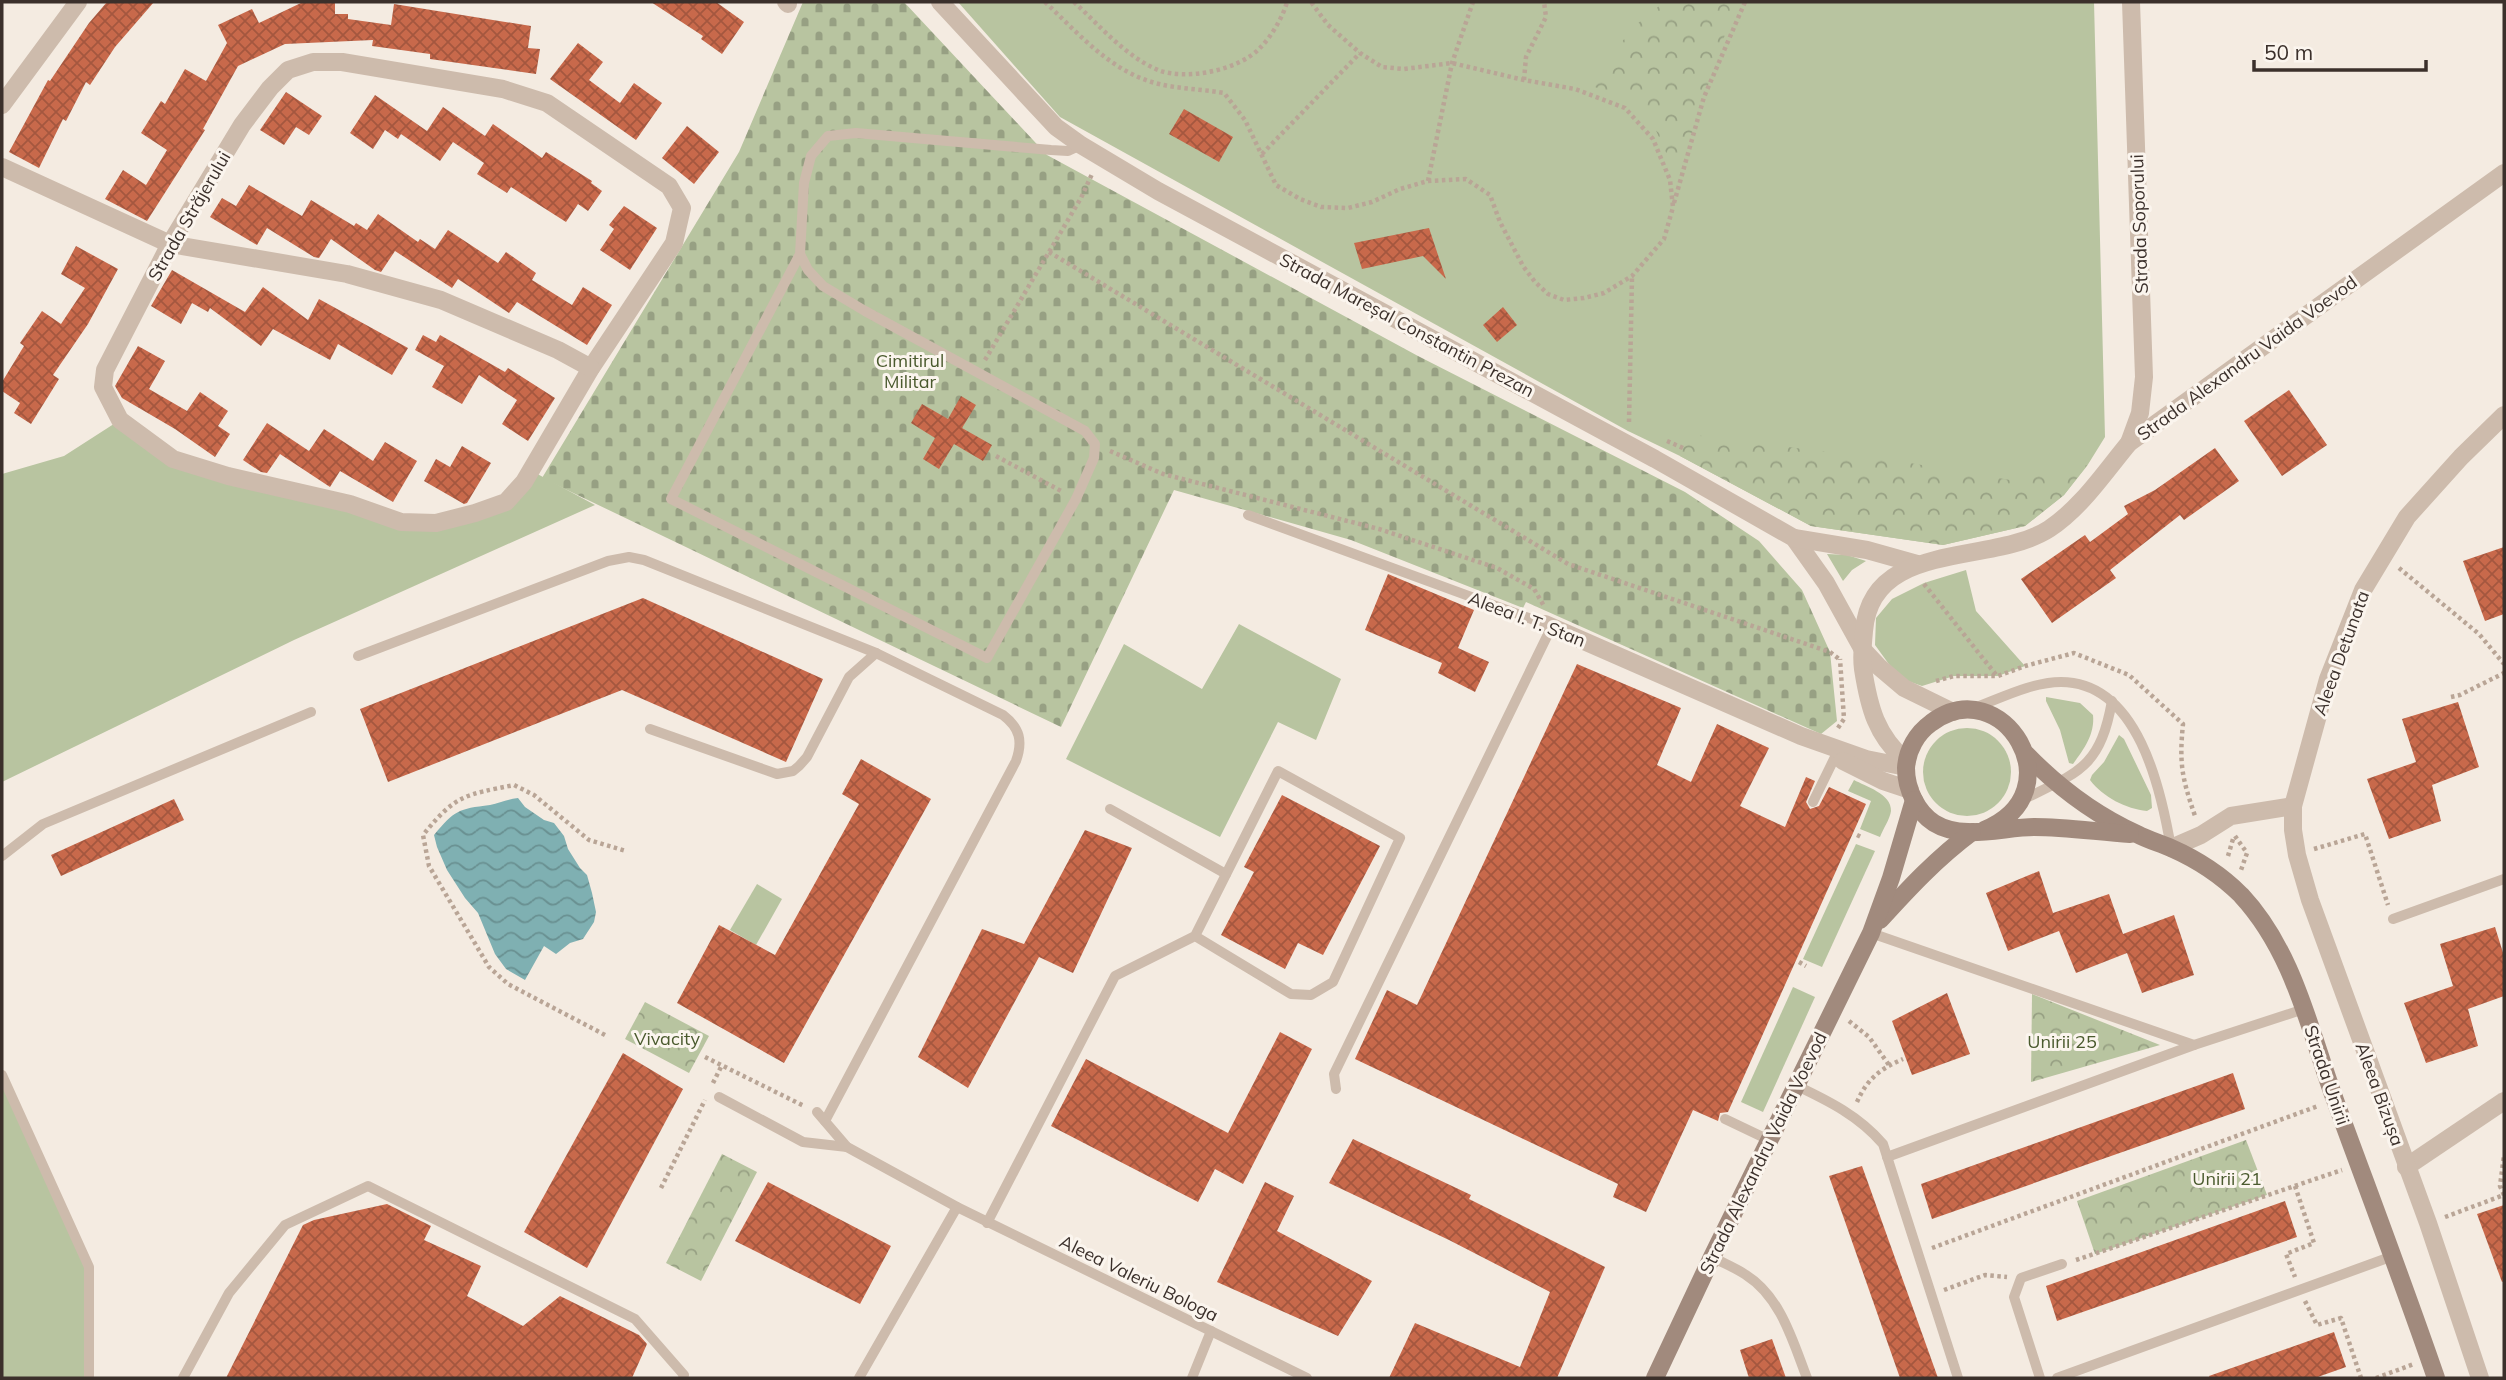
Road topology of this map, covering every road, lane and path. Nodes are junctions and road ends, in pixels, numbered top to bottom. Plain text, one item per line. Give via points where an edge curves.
1 (78, 2) edge
2 (940, 2) edge
3 (1045, 2) edge
4 (1074, 2) edge
5 (1287, 2) edge
6 (1311, 2) edge
7 (1473, 2) edge
8 (1544, 2) edge
9 (1745, 2) edge
10 (2131, 2) edge
11 (1360, 54) junction
12 (1452, 63) junction
13 (1524, 80) junction
14 (2, 105) edge
15 (1081, 145) junction
16 (1262, 154) junction
17 (1101, 157) junction
18 (2, 167) edge
19 (2504, 173) edge
20 (1428, 181) junction
21 (1673, 207) junction
22 (170, 244) junction
23 (1049, 253) junction
24 (800, 254) junction
25 (1633, 276) junction
26 (591, 368) junction
27 (978, 372) junction
28 (2504, 415) edge
29 (1628, 431) dead end
30 (2129, 443) junction
31 (1095, 444) junction
32 (996, 456) dead end
33 (1076, 499) junction
34 (1248, 514) dead end
35 (1794, 538) junction
36 (2383, 555) junction
37 (1917, 564) junction
38 (1924, 583) dead end
39 (1549, 625) junction
40 (1863, 650) junction
41 (876, 653) junction
42 (358, 656) dead end
43 (1839, 659) junction
44 (2504, 664) edge
45 (2504, 673) edge
46 (1998, 677) dead end
47 (2451, 697) dead end
48 (2112, 701) junction
49 (1961, 711) junction
50 (311, 712) dead end
51 (650, 729) dead end
52 (1834, 735) dead end
53 (1801, 736) junction
54 (2026, 754) junction
55 (1835, 757) junction
56 (1906, 765) junction
57 (2055, 784) junction
58 (1912, 795) junction
59 (2021, 800) junction
60 (1813, 802) dead end
61 (2293, 806) junction
62 (1110, 809) dead end
63 (1978, 831) junction
64 (1857, 835) dead end
65 (2137, 835) junction
66 (2235, 836) dead end
67 (1863, 838) dead end
68 (2171, 848) junction
69 (626, 851) dead end
70 (2297, 855) junction
71 (2, 856) edge
72 (2241, 870) dead end
73 (1226, 874) junction
74 (2504, 879) edge
75 (2393, 919) joint
76 (1872, 930) junction
77 (1195, 936) junction
78 (1799, 962) dead end
79 (1806, 966) dead end
80 (2304, 1009) junction
81 (1849, 1021) dead end
82 (605, 1035) dead end
83 (2194, 1045) junction
84 (705, 1056) dead end
85 (1903, 1059) dead end
86 (722, 1065) junction
87 (1889, 1065) junction
88 (2, 1075) edge
89 (1795, 1085) junction
90 (1336, 1089) dead end
91 (719, 1097) dead end
92 (2504, 1101) edge
93 (2319, 1105) dead end
94 (817, 1112) joint
95 (1853, 1116) junction
96 (1725, 1119) dead end
97 (825, 1121) junction
98 (1769, 1140) junction
99 (847, 1147) junction
100 (2504, 1155) edge
101 (1888, 1157) junction
102 (2406, 1167) junction
103 (2342, 1170) dead end
104 (661, 1188) dead end
105 (957, 1207) junction
106 (987, 1223) junction
107 (2428, 1223) junction
108 (1918, 1253) junction
109 (2393, 1256) junction
110 (1712, 1257) junction
111 (2062, 1264) joint
112 (2021, 1278) junction
113 (1932, 1295) junction
114 (1211, 1331) junction
115 (2414, 1364) dead end
116 (89, 1378) edge
117 (183, 1378) edge
118 (683, 1378) edge
119 (859, 1378) edge
120 (1192, 1378) edge
121 (1307, 1378) edge
122 (1655, 1378) edge
123 (1807, 1378) edge
124 (1958, 1378) edge
125 (2040, 1378) edge
126 (2057, 1378) edge
127 (2375, 1378) edge
128 (2437, 1378) edge
129 (2480, 1378) edge

1 - 14 street
2 - 15 street, Strada Mareșal Constantin Prezan via 1056,127
3 - 16 path via 1105,58 1131,75 1160,85 1224,93 1245,120
4 - 5 path via 1128,52 1159,70 1188,75 1230,67 1260,49
6 - 11 path
7 - 12 path
8 - 13 path via 1546,18 1527,57
9 - 21 path via 1704,97
10 - 30 street, Strada Soporului via 2144,377 2140,413
11 - 12 path via 1382,67
11 - 16 path
12 - 13 path
12 - 20 path
13 - 21 path via 1575,89 1625,108 1653,139 1670,180
15 - 17 street, Strada Mareșal Constantin Prezan
15 - 24 lane via 1068,151 856,133 828,136 811,156 804,183
16 - 20 path via 1276,185 1321,207 1348,208
17 - 23 path
17 - 35 street, Strada Mareșal Constantin Prezan
18 - 22 street
19 - 30 street, Strada Alexandru Vaida Voevod
20 - 25 path via 1466,179 1490,195 1523,266 1548,294 1564,300 1584,299
21 - 25 path via 1664,239
22 - 26 street via 347,274 441,300
22 - 26 street, Strada Străjerului via 105,370 103,387 120,420 173,458 228,476 350,504 401,522 436,523 475,513 506,502 524,482
22 - 26 street, Strada Străjerului via 242,125 288,70 313,62 342,62 503,89 558,110 669,186 682,208 674,243
23 - 27 path
23 - 43 path via 1568,564 1830,652
24 - 27 lane via 822,286
24 - 33 lane via 671,499 987,658
25 - 29 path
27 - 31 lane via 1085,431
28 - 36 street, Aleea Detunata via 2407,517
30 - 37 street, Strada Alexandru Vaida Voevod via 2084,498 2049,529 1985,551
31 - 33 lane via 1094,458
31 - 39 path via 1163,474 1379,529 1497,568 1534,589 1550,618
32 - 33 path
34 - 39 lane, Aleea I. T. Stan
35 - 37 street, Strada Alexandru Vaida Voevod
35 - 40 street, Strada Mareșal Constantin Prezan via 1826,583
36 - 44 path via 2479,634
36 - 61 street, Aleea Detunata via 2363,590 2328,678
37 - 40 street, Strada Alexandru Vaida Voevod via 1896,575 1874,596 1865,615
38 - 46 path
39 - 53 street, Aleea I. T. Stan
39 - 90 lane via 1334,1074
40 - 43 path
40 - 49 street, Strada Mareșal Constantin Prezan via 1904,688
40 - 56 street, Strada Mareșal Constantin Prezan via 1877,725
41 - 42 lane via 629,557
41 - 51 lane via 849,677 807,757 786,774
41 - 97 lane via 1003,715 1020,735 1021,748
43 - 52 path via 1844,719
45 - 47 path
48 - 49 lane via 2084,686 2063,682 2032,687
48 - 57 lane via 2106,732 2095,752
48 - 68 lane via 2140,740 2150,764
49 - 54 main road, Strada Unirii via 2000,719 2016,734
49 - 56 main road via 1937,718 1924,728
50 - 71 lane via 43,824
53 - 55 street, Aleea I. T. Stan
53 - 56 street, Aleea I. T. Stan via 1866,759
54 - 57 main road, Strada Unirii
54 - 59 main road via 2028,777
55 - 58 street, Aleea I. T. Stan
55 - 60 lane
56 - 58 main road
57 - 59 lane
57 - 65 main road, Strada Unirii
58 - 63 main road, Strada Unirii via 1925,816 1941,827
58 - 76 main road, Strada Alexandru Vaida Voevod
59 - 63 main road via 2006,819
61 - 68 street via 2231,816
61 - 70 street, Aleea Bizușa
62 - 73 lane
63 - 65 main road, Strada Unirii via 2034,827
63 - 76 main road, Strada Alexandru Vaida Voevod via 1947,850
64 - 67 path
65 - 68 main road, Strada Unirii
66 - 72 path via 2247,853
68 - 80 main road, Strada Unirii via 2224,881 2258,916 2290,967
69 - 82 path via 589,841 534,795 514,785 467,794 443,810 423,835 429,866 489,967 508,984
70 - 75 path via 2365,834
70 - 102 street, Aleea Bizușa
73 - 77 lane
73 - 77 lane via 1278,771 1400,838 1333,982 1311,995 1292,994
74 - 75 lane
76 - 83 lane
76 - 89 main road, Strada Alexandru Vaida Voevod
77 - 106 lane via 1115,976
78 - 79 path
80 - 83 lane
80 - 109 main road, Strada Unirii
81 - 87 path via 1870,1037
83 - 101 lane
84 - 86 path
85 - 87 path
86 - 94 path
86 - 104 path
87 - 95 path via 1863,1088
88 - 116 lane via 89,1267
89 - 95 lane
89 - 98 main road, Strada Alexandru Vaida Voevod
91 - 99 lane via 803,1142
92 - 102 street
93 - 108 path
94 - 97 lane
95 - 101 lane via 1883,1144
96 - 98 lane
97 - 99 lane
98 - 110 main road, Strada Alexandru Vaida Voevod
99 - 105 lane, Aleea Valeriu Bologa
100 - 107 path via 2500,1186 2504,1195
101 - 108 lane
102 - 107 street, Aleea Bizușa
103 - 111 path
105 - 106 lane, Aleea Valeriu Bologa
105 - 119 lane
106 - 114 lane, Aleea Valeriu Bologa
107 - 129 street, Aleea Bizușa
108 - 113 lane
109 - 126 lane
109 - 128 main road, Strada Unirii
110 - 122 main road, Strada Alexandru Vaida Voevod
110 - 123 lane via 1763,1288 1777,1307
111 - 112 lane
112 - 113 path via 1985,1275
112 - 125 lane via 2014,1297
113 - 124 lane
114 - 120 lane
114 - 121 lane, Aleea Valeriu Bologa
115 - 127 path
117 - 118 lane via 229,1293 285,1225 368,1186 635,1318

